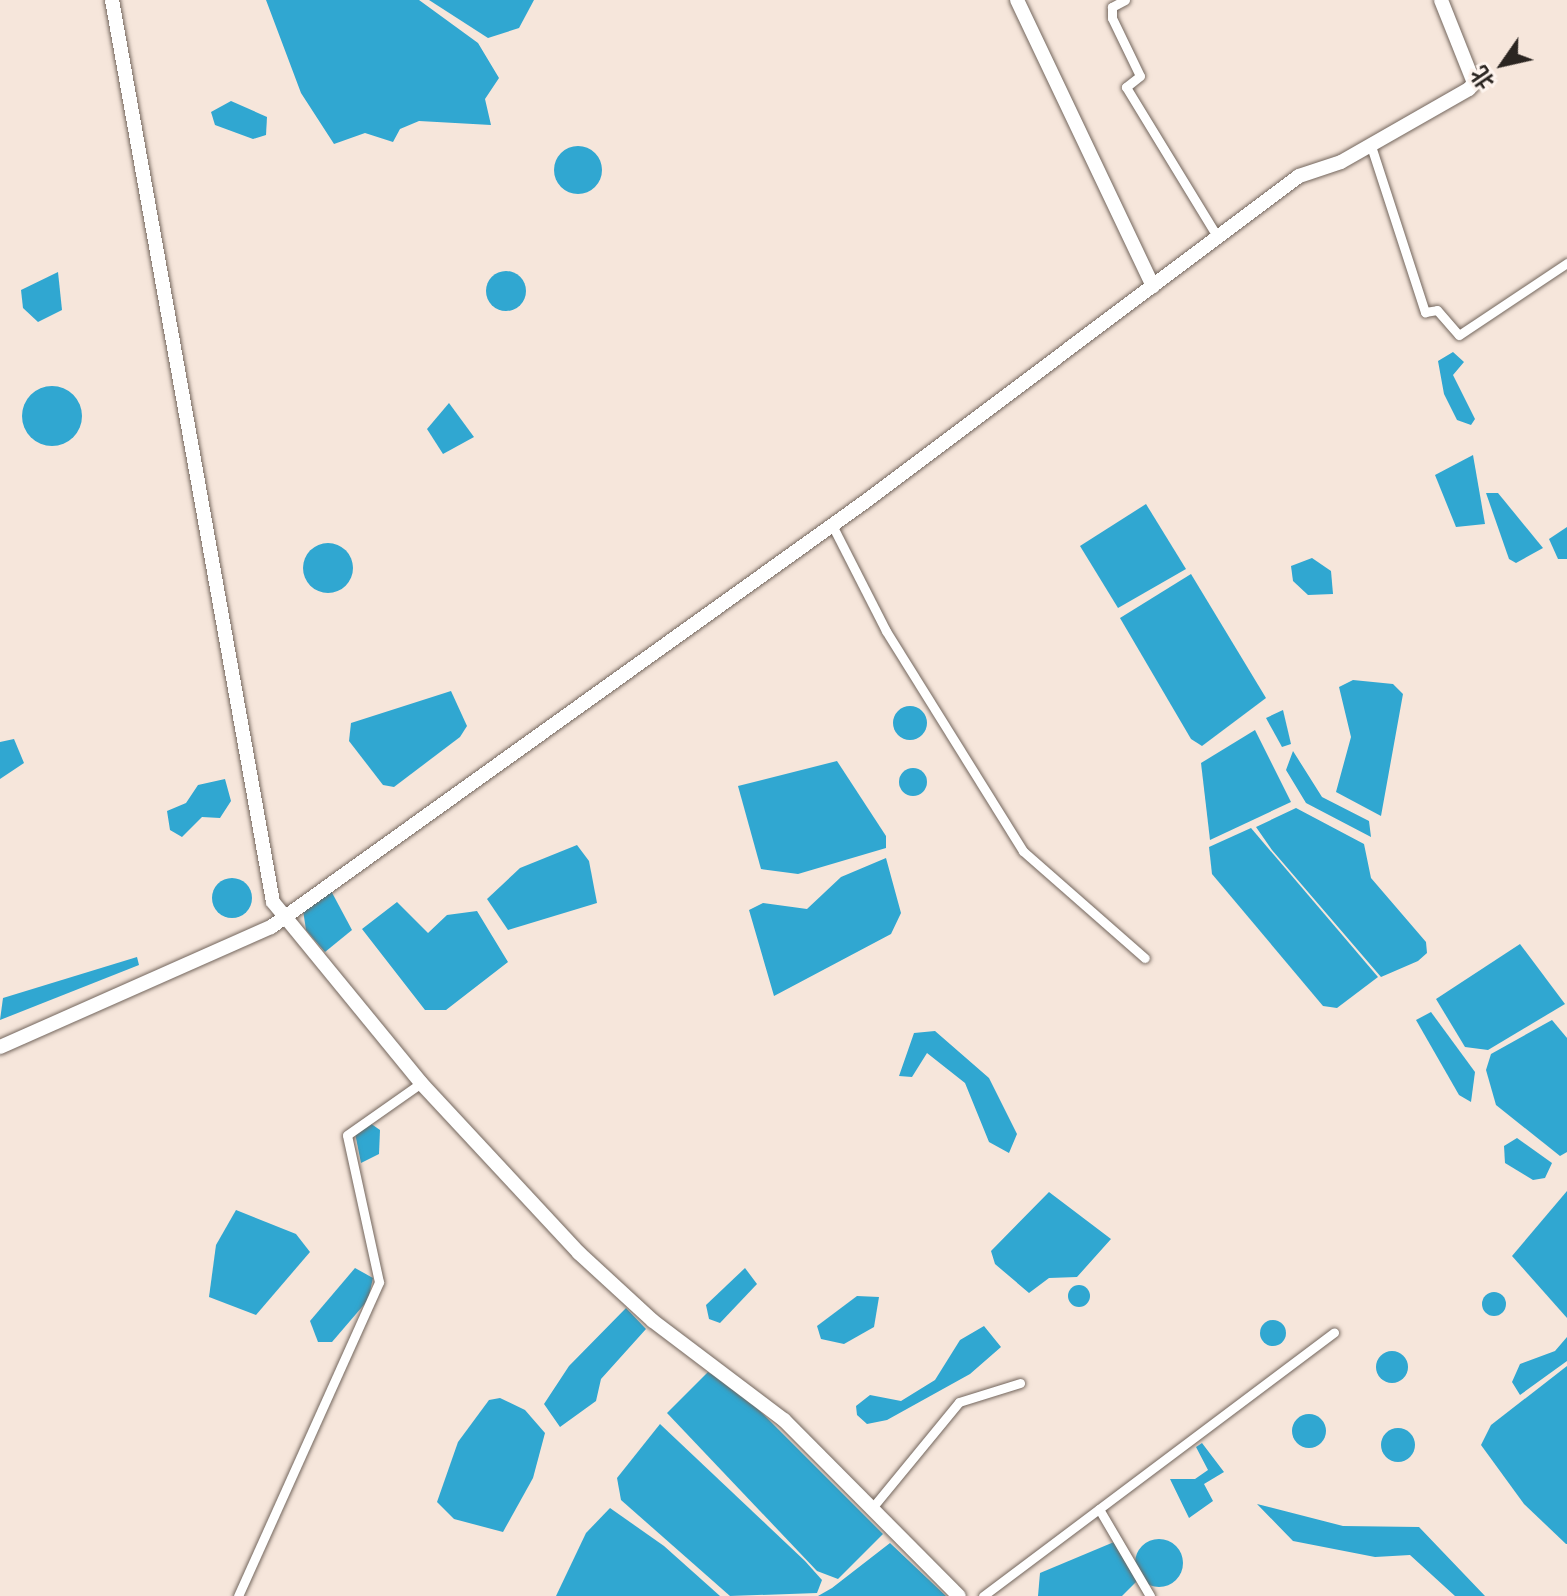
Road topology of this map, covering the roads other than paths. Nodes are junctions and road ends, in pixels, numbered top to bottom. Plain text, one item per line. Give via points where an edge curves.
1 (112, 0) edge
2 (1017, 0) edge
3 (1125, 0) edge
4 (1441, 0) edge
5 (1371, 146) junction
6 (1218, 238) junction
7 (1567, 263) edge
8 (1153, 286) junction
9 (831, 523) junction
10 (280, 916) junction
11 (1145, 958) dead end
12 (0, 1047) edge
13 (421, 1083) junction
14 (1334, 1332) dead end
15 (1020, 1383) dead end
16 (872, 1508) junction
17 (1099, 1509) junction
18 (238, 1596) edge
19 (959, 1596) edge
20 (983, 1596) edge
21 (1150, 1596) edge

1 - 10 street
2 - 8 street
3 - 6 street via 1112,7 1112,18 1140,76 1126,87
4 - 5 street via 1474,83
5 - 6 street via 1299,176
5 - 7 street via 1425,312 1437,310 1459,335
6 - 8 street
8 - 9 street
9 - 10 street
9 - 11 street via 886,631 1023,851
10 - 12 street via 271,927
10 - 13 street
13 - 16 street via 579,1253 653,1321 762,1401
13 - 18 street via 347,1135 379,1282
14 - 17 street
15 - 16 street via 959,1402
16 - 19 street
17 - 20 street
17 - 21 street

